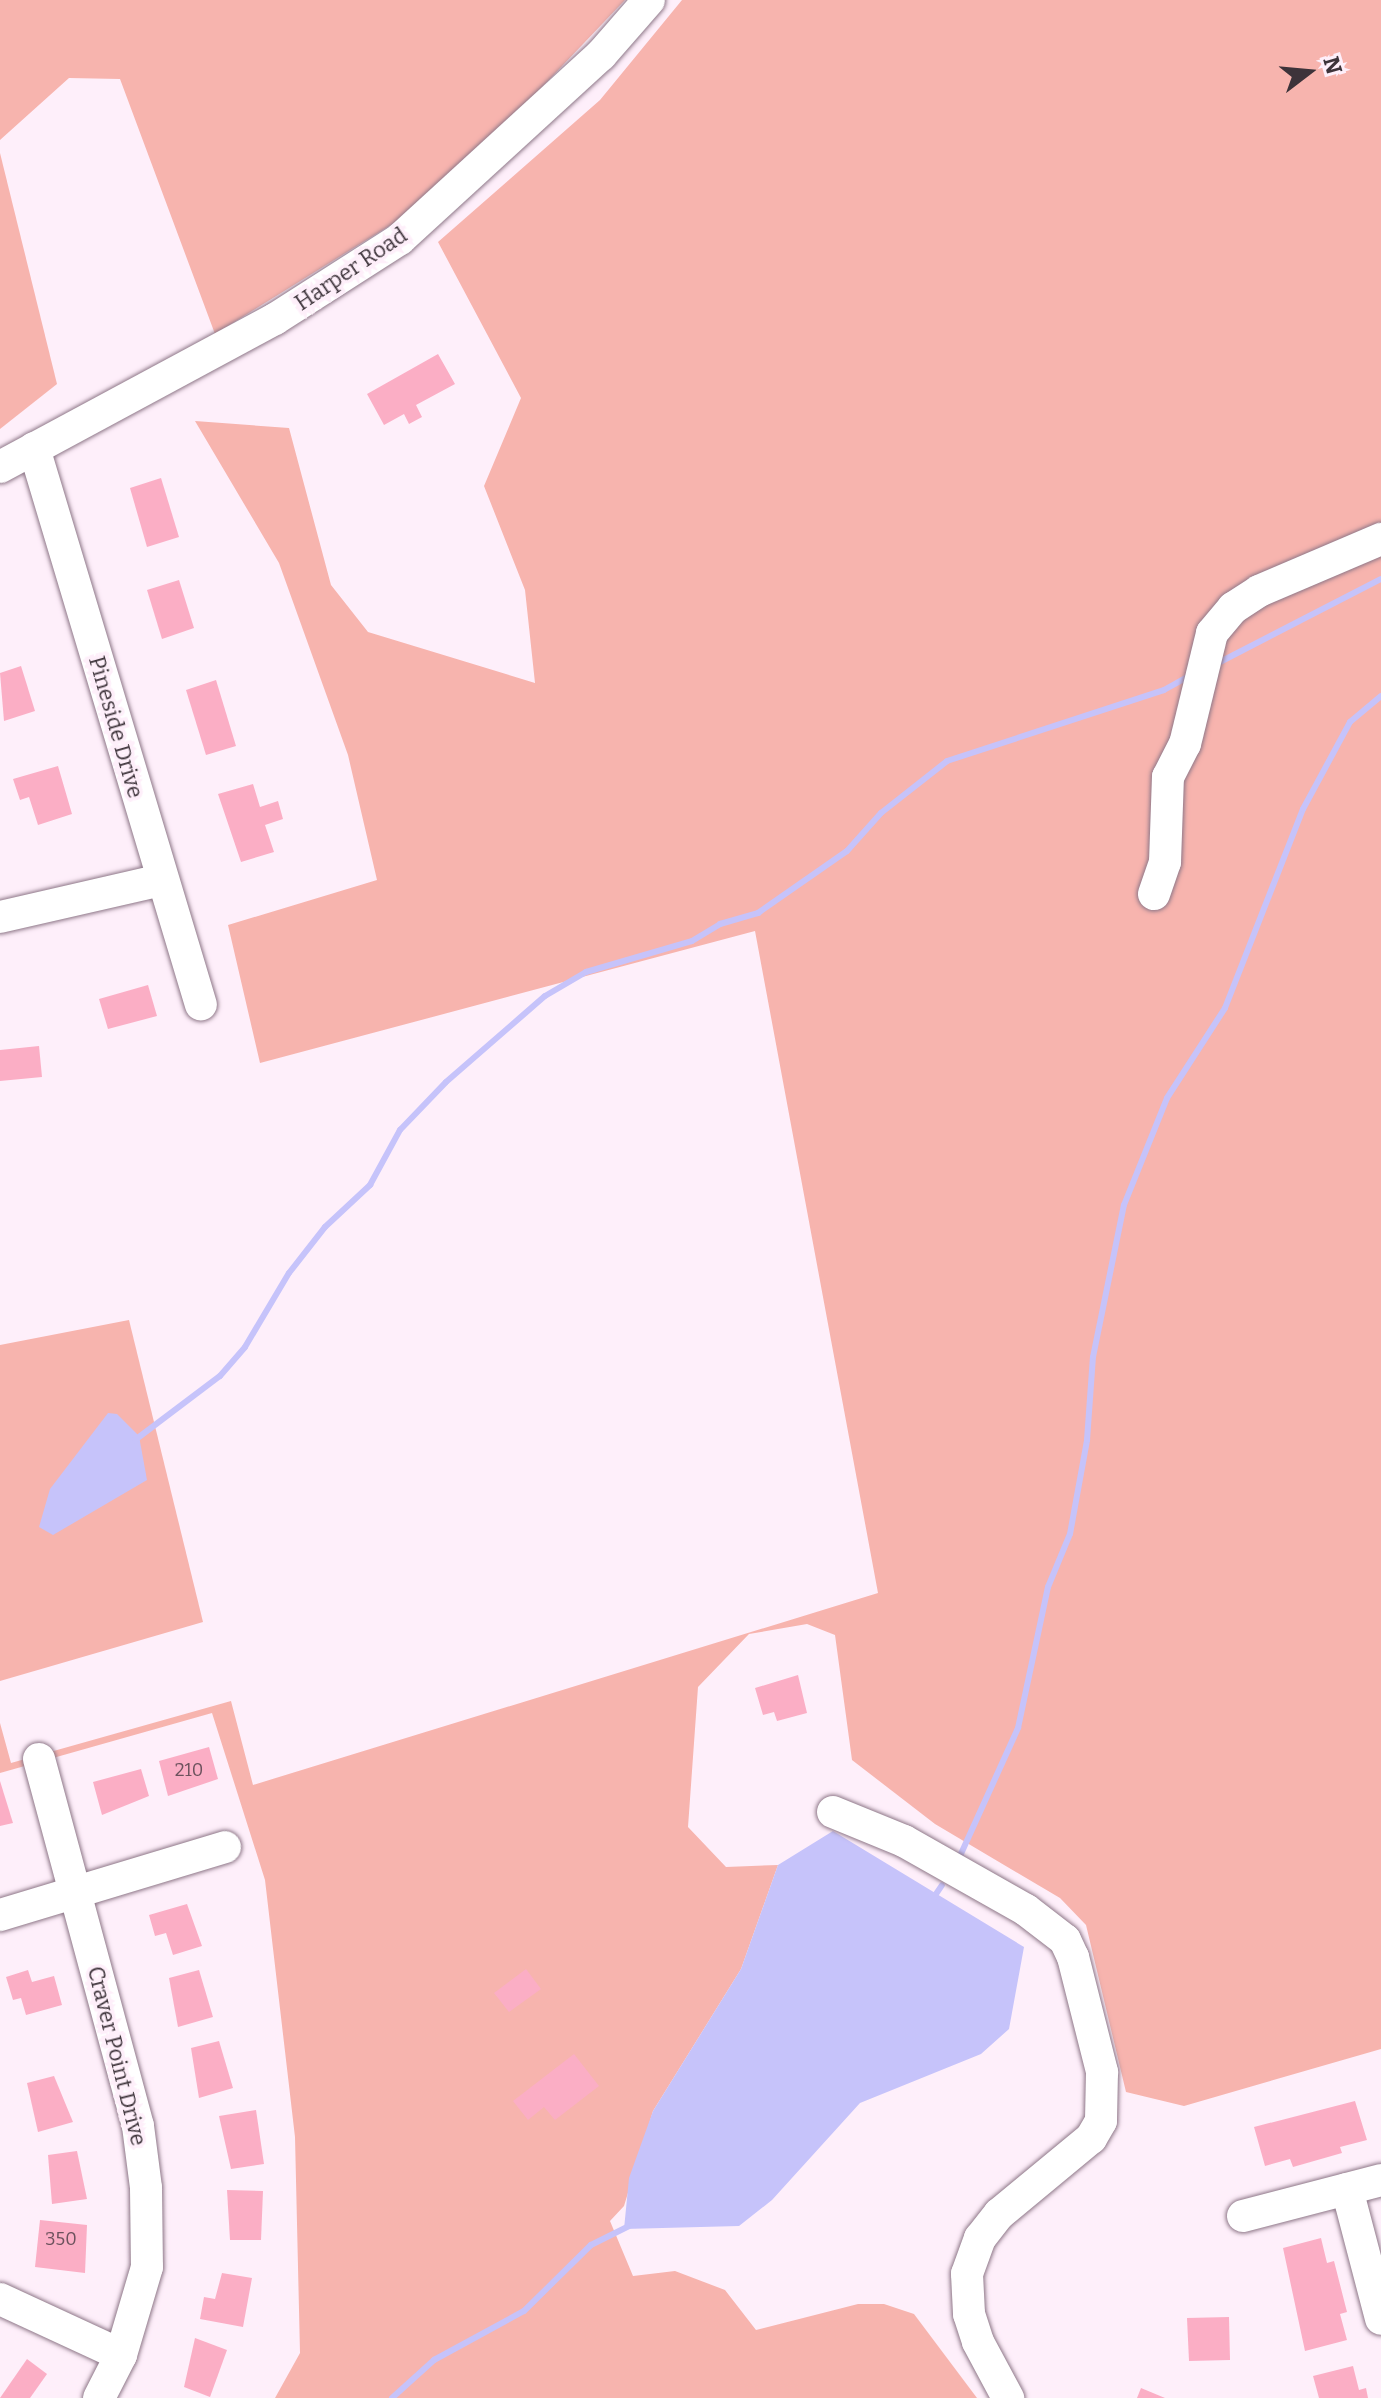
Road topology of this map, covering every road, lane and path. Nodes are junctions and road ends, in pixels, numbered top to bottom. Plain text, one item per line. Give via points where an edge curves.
1 (649, 0) edge
2 (34, 448) junction
3 (0, 467) edge
4 (1381, 539) edge
5 (161, 880) junction
6 (1154, 894) dead end
7 (0, 917) edge
8 (201, 1005) dead end
9 (39, 1759) dead end
10 (833, 1812) dead end
11 (225, 1847) dead end
12 (75, 1893) junction
13 (0, 1915) edge
14 (1381, 2180) edge
15 (1347, 2189) junction
16 (1243, 2216) dead end
17 (0, 2299) edge
18 (1381, 2319) edge
19 (121, 2355) junction
20 (99, 2398) edge
21 (1008, 2398) edge

1 - 2 street, Harper Road via 601,55 400,239 275,319
2 - 3 street, Harper Road
2 - 5 street, Pineside Drive
4 - 6 street via 1259,591 1233,608 1212,633 1185,744 1168,777 1165,862
5 - 7 street
5 - 8 street, Pineside Drive
9 - 12 street, Craver Point Drive
10 - 21 street via 904,1841 1026,1910 1065,1940 1073,1957 1099,2058 1101,2121 1091,2138 999,2214 980,2238 967,2274 974,2328
11 - 12 street
12 - 13 street
12 - 19 street, Craver Point Drive via 138,2126 146,2188 147,2267
14 - 15 street
15 - 16 street
15 - 18 street
17 - 19 street
19 - 20 street, Craver Point Drive

